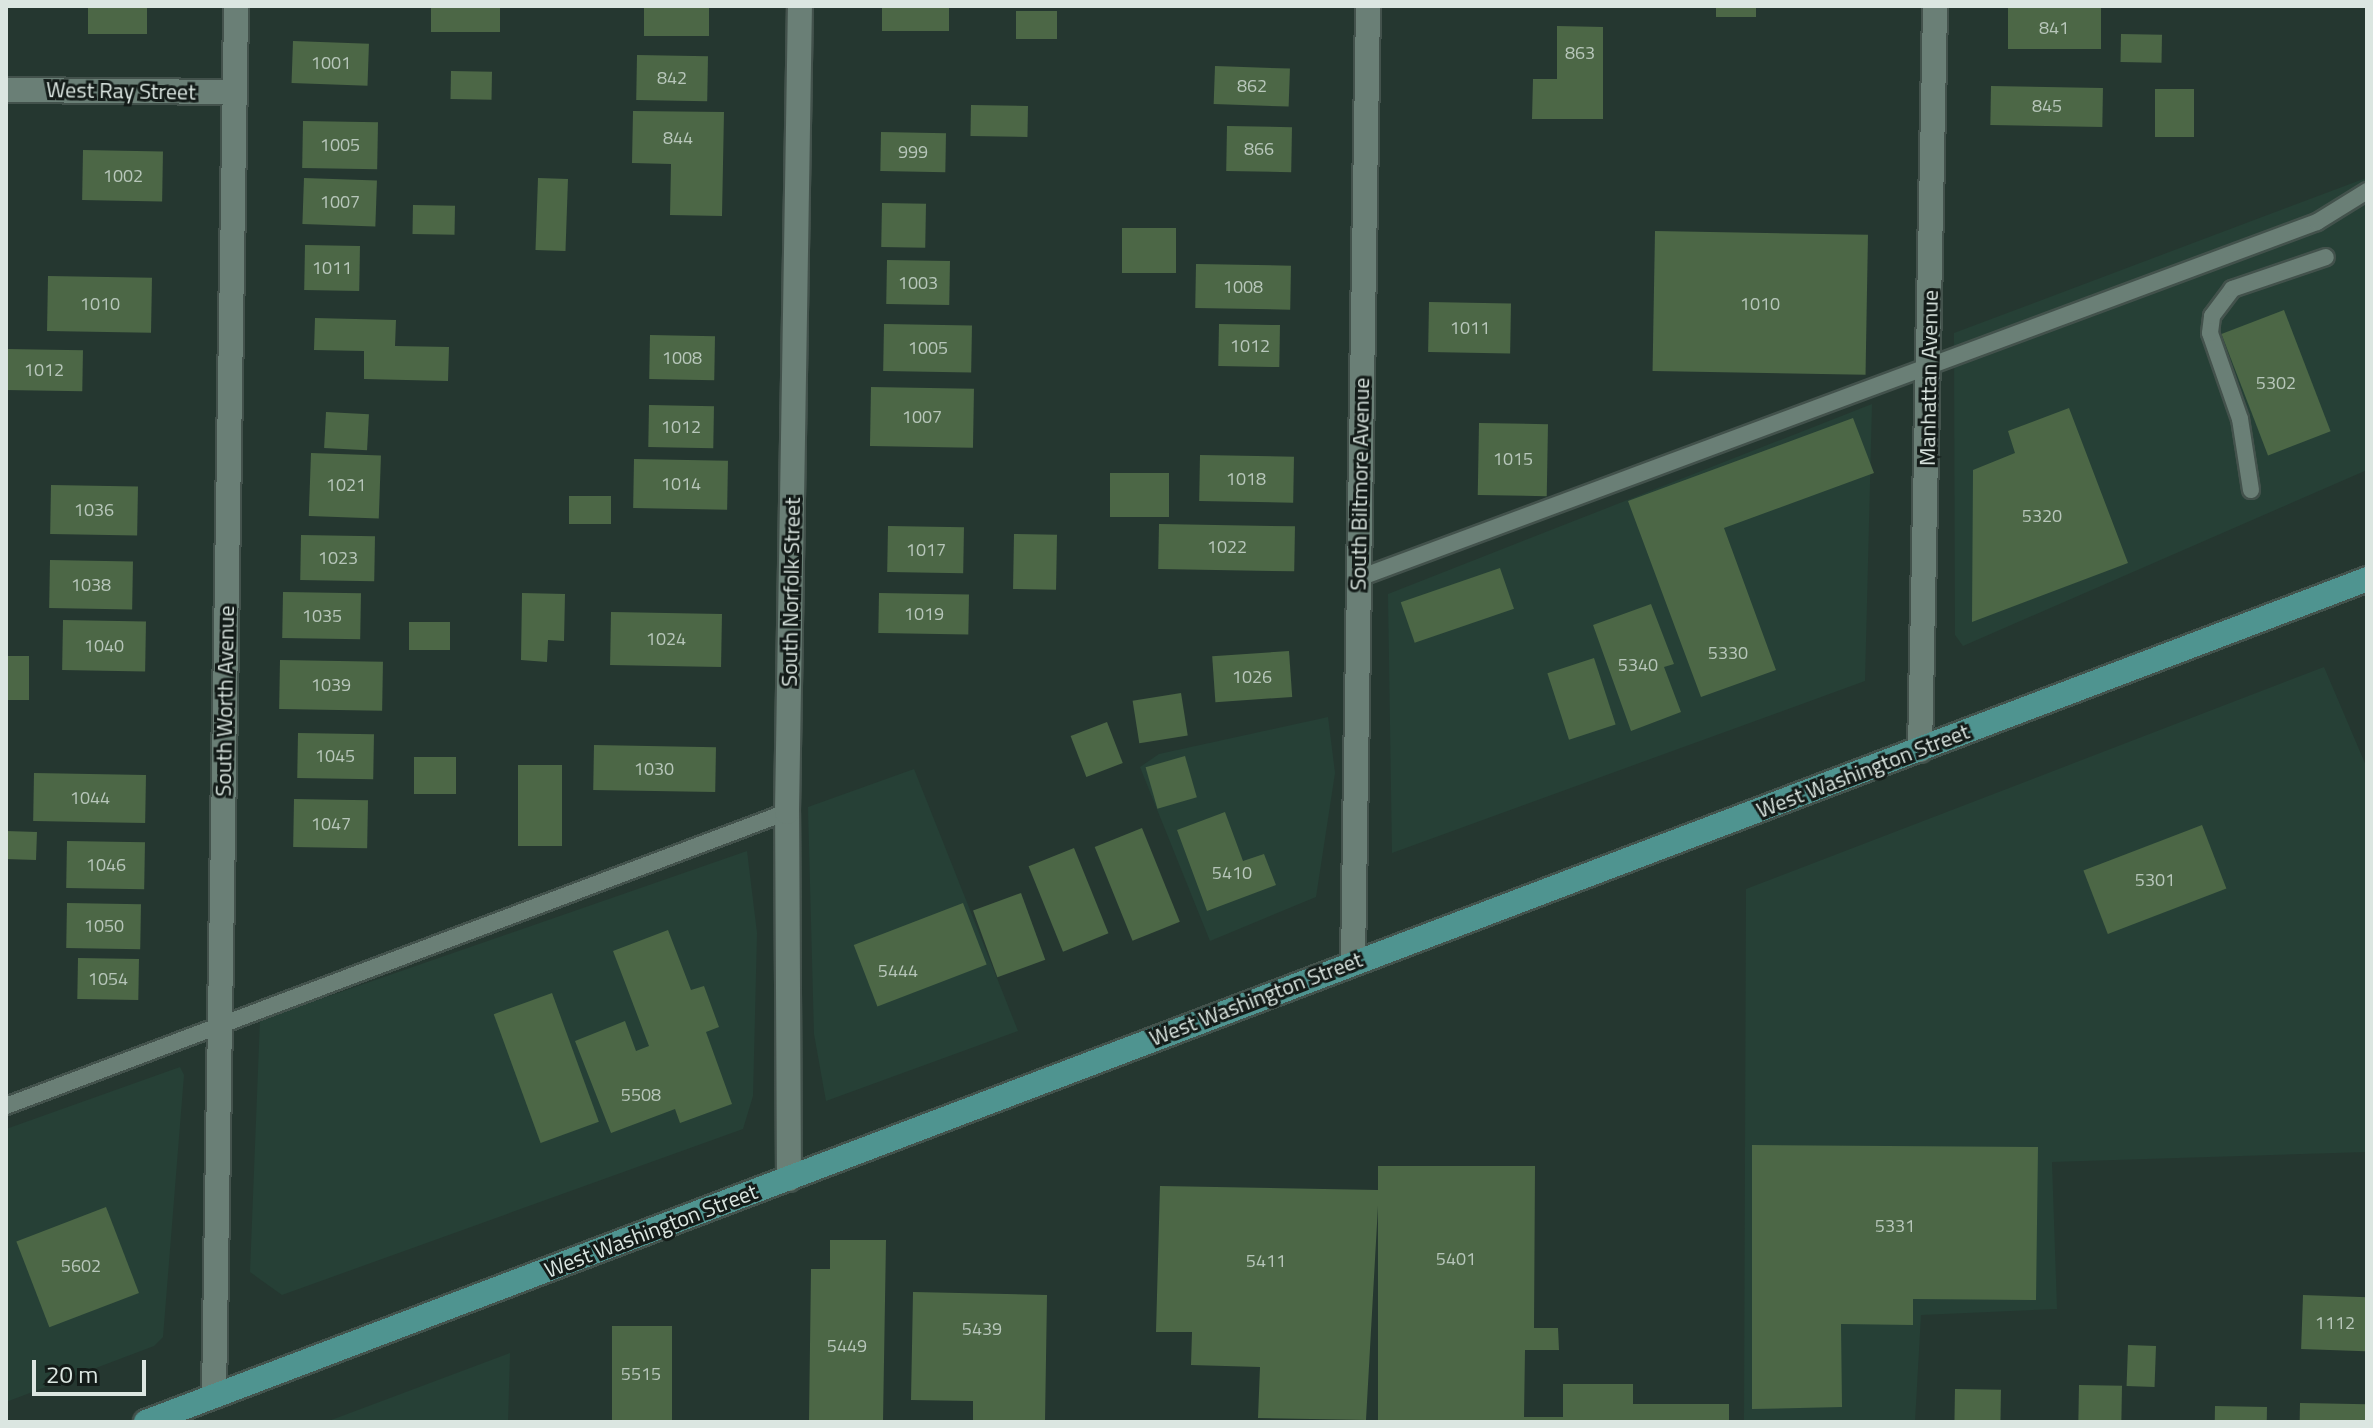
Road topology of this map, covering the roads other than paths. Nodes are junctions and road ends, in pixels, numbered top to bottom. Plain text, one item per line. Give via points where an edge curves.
1 (236, 6) edge
2 (800, 6) edge
3 (1368, 6) edge
4 (1935, 6) edge
5 (6, 90) edge
6 (235, 92) junction
7 (2367, 191) edge
8 (2326, 257) dead end
9 (1930, 362) junction
10 (2251, 490) dead end
11 (1359, 578) junction
12 (2367, 579) edge
13 (1920, 750) junction
14 (787, 812) junction
15 (1353, 961) junction
16 (220, 1023) junction
17 (6, 1106) edge
18 (789, 1179) junction
19 (214, 1396) junction
20 (171, 1418) edge
21 (146, 1422) edge

1 - 6 street, South Worth Avenue
2 - 14 street, South Norfolk Street
3 - 11 street, South Biltmore Avenue
4 - 9 street, Manhattan Avenue
5 - 6 street, West Ray Street
6 - 16 street, South Worth Avenue
7 - 9 lane via 2317,222
8 - 10 lane via 2232,289 2212,316 2210,333 2240,419
9 - 11 lane
9 - 13 street, Manhattan Avenue
11 - 15 street, South Biltmore Avenue
12 - 13 main road, West Washington Street
13 - 15 main road, West Washington Street
14 - 16 lane
14 - 18 street, South Norfolk Street
15 - 18 main road, West Washington Street
16 - 17 lane
16 - 19 street, South Worth Avenue
18 - 19 main road, West Washington Street
19 - 20 main road, West Washington Street
20 - 21 main road, West Washington Street

